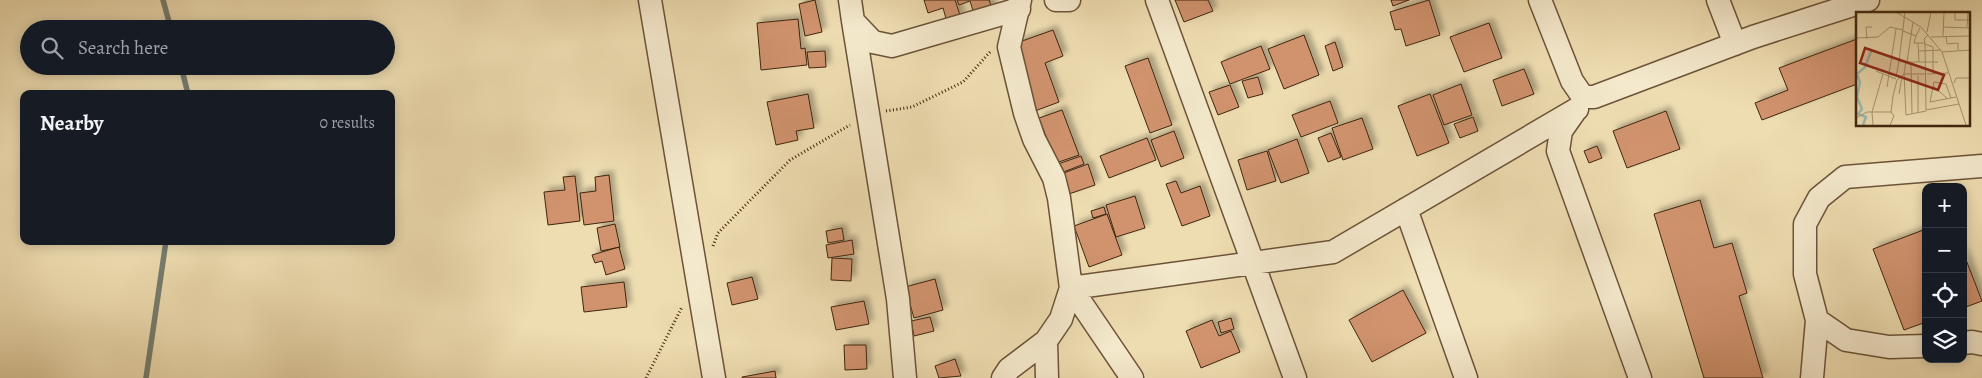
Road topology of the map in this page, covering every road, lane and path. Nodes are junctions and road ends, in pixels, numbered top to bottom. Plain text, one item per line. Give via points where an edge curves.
1 (650, 0) edge
2 (1056, 0) edge
3 (1069, 0) edge
4 (1157, 0) edge
5 (1540, 0) edge
6 (1718, 0) edge
7 (1868, 0) edge
8 (1019, 4) edge
9 (851, 10) edge
10 (1735, 44) junction
11 (995, 46) dead end
12 (1580, 103) junction
13 (868, 116) junction
14 (1982, 166) edge
15 (1406, 209) junction
16 (711, 250) dead end
17 (1252, 263) junction
18 (697, 280) junction
19 (1071, 288) junction
20 (1817, 320) junction
21 (1046, 341) junction
22 (1967, 343) edge
23 (1982, 344) edge
24 (1922, 346) edge
25 (646, 378) edge
26 (714, 378) edge
27 (905, 378) edge
28 (1002, 378) edge
29 (1047, 378) edge
30 (1132, 378) edge
31 (1295, 378) edge
32 (1466, 378) edge
33 (1640, 378) edge
34 (1812, 378) edge

1 - 18 street
2 - 3 street
4 - 17 street
5 - 12 street
6 - 10 street
7 - 10 street
8 - 9 street via 892,46 873,42
8 - 19 street via 1009,48 1025,114 1054,178
9 - 13 street
10 - 12 street
11 - 13 path via 963,82 912,107
12 - 15 street
12 - 33 street via 1561,131 1558,151
13 - 16 path via 790,160 718,233
13 - 27 street via 898,299
14 - 20 street via 1845,177 1819,198 1804,224 1805,274
15 - 17 street via 1333,252
15 - 32 street
17 - 19 street
17 - 31 street
18 - 25 path
18 - 26 street
19 - 21 street via 1061,319
19 - 30 street
20 - 24 street via 1846,340 1889,347
20 - 34 street
21 - 28 street
21 - 29 street
22 - 23 street

